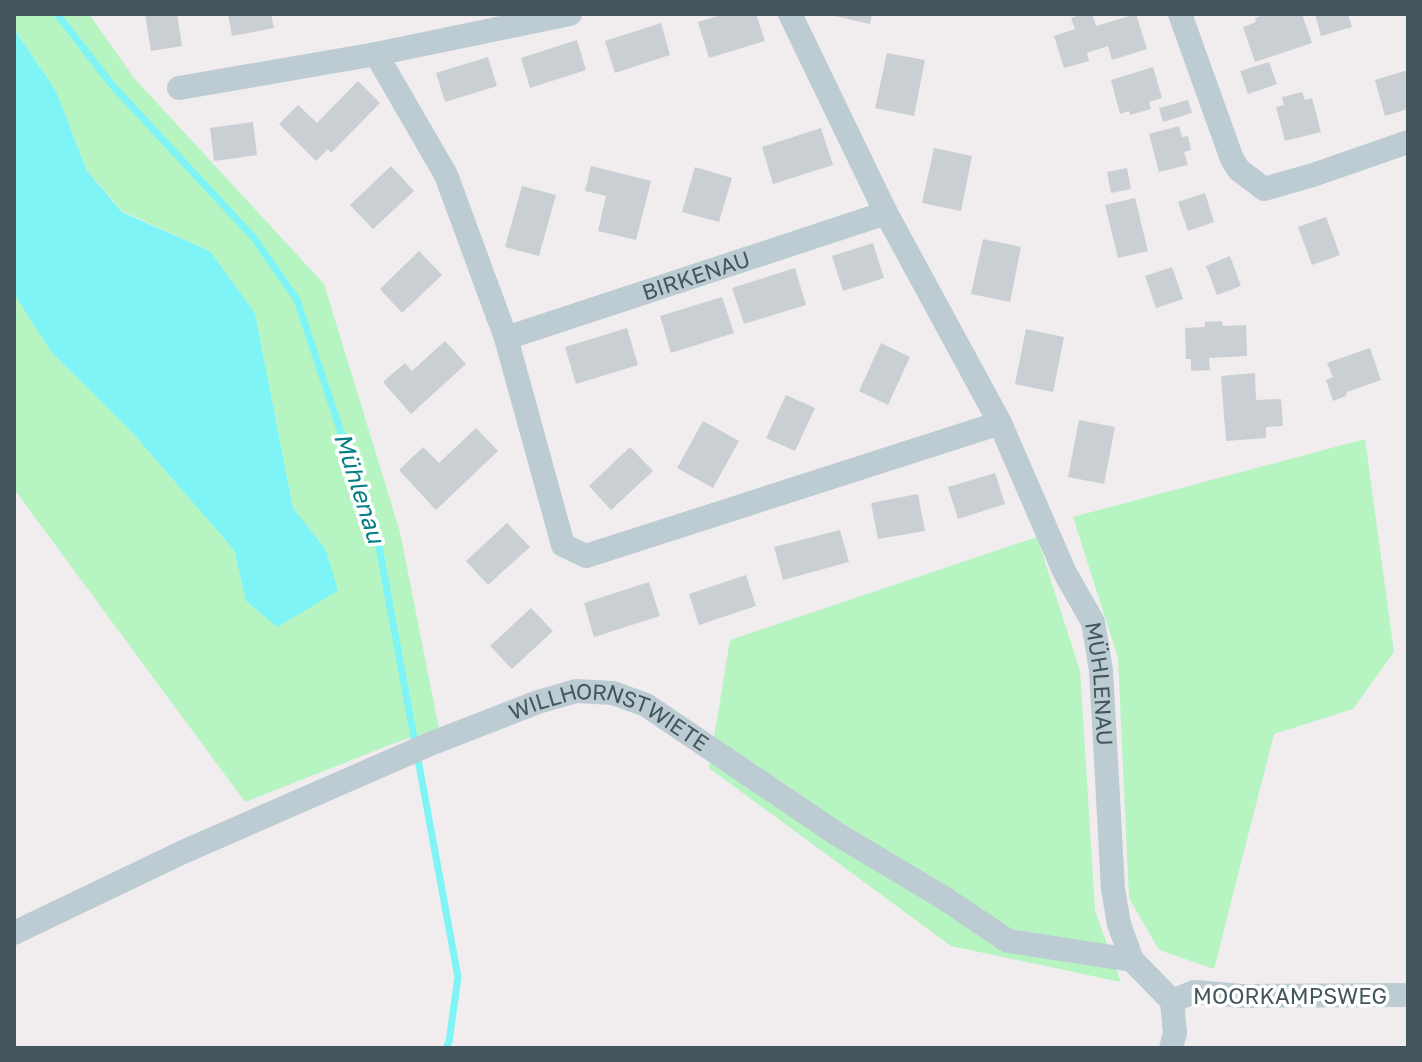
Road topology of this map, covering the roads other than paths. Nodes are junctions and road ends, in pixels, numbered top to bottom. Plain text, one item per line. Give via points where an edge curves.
1 (570, 14) edge
2 (790, 14) edge
3 (1180, 14) edge
4 (376, 54) junction
5 (179, 88) dead end
6 (1408, 142) edge
7 (886, 213) junction
8 (506, 338) junction
9 (1000, 423) junction
10 (14, 933) edge
11 (1132, 960) junction
12 (1408, 995) edge
13 (1172, 1001) junction
14 (1171, 1048) edge

1 - 4 street
2 - 7 street, MÜHLENAU
3 - 6 street via 1232,159 1264,189
4 - 5 street
4 - 8 street via 446,175
7 - 8 street, BIRKENAU
7 - 9 street, MÜHLENAU
8 - 9 street via 563,545 586,556
9 - 11 street, MÜHLENAU via 1065,573 1093,622 1101,670 1113,889
10 - 11 street, WILLHORNSTWIETE via 430,744 576,691 613,693 646,705 1008,941
11 - 13 street
12 - 13 street, MOORKAMPSWEG via 1194,992
13 - 14 street

